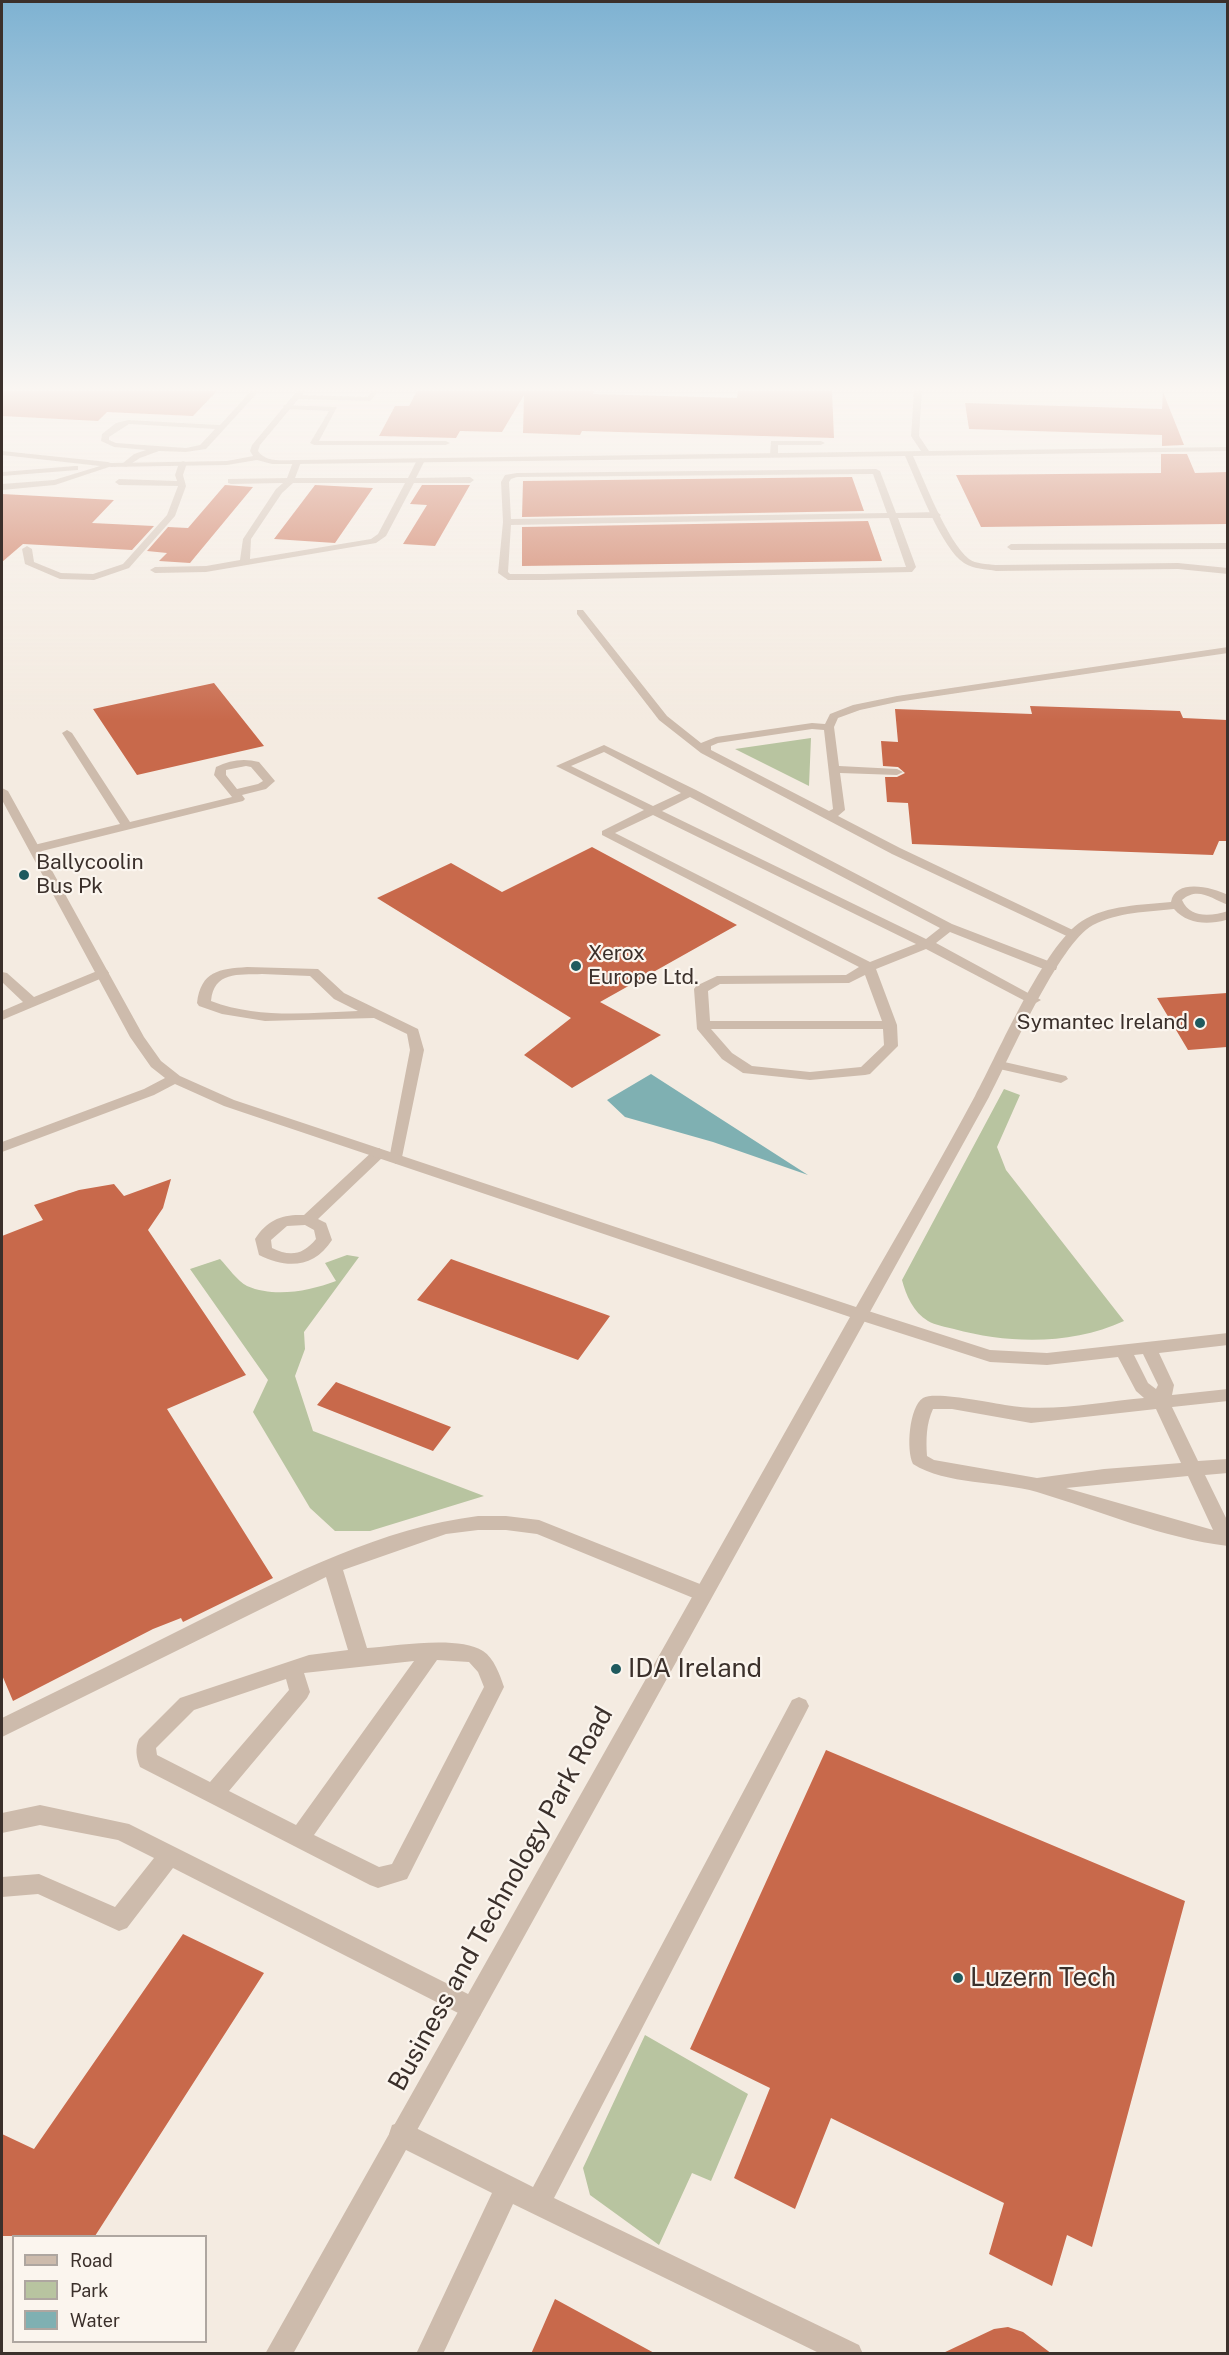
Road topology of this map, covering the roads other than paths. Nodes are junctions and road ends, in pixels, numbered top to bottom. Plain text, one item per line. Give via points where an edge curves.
1 (176, 501) edge
2 (272, 501) edge
3 (401, 501) edge
4 (506, 501) edge
5 (888, 501) edge
6 (930, 501) edge
7 (937, 515) junction
8 (894, 516) junction
9 (507, 522) junction
10 (1165, 546) junction
11 (1227, 546) edge
12 (1011, 547) dead end
13 (27, 549) dead end
14 (245, 561) junction
15 (1178, 566) junction
16 (155, 570) dead end
17 (1227, 571) edge
18 (580, 612) dead end
19 (1227, 650) edge
20 (829, 727) junction
21 (67, 733) dead end
22 (705, 751) junction
23 (832, 770) junction
24 (897, 772) dead end
25 (2, 791) edge
26 (692, 792) junction
27 (234, 794) dead end
28 (653, 812) junction
29 (830, 816) junction
30 (127, 826) junction
31 (34, 849) junction
32 (1227, 901) edge
33 (1177, 905) junction
34 (1227, 915) edge
35 (948, 927) junction
36 (1072, 935) junction
37 (927, 944) junction
38 (1051, 966) junction
39 (869, 967) junction
40 (102, 973) junction
41 (2, 976) edge
42 (1034, 1000) junction
43 (31, 1002) junction
44 (376, 1014) junction
45 (2, 1016) edge
46 (704, 1025) junction
47 (890, 1025) junction
48 (1000, 1065) junction
49 (175, 1079) junction
50 (1061, 1079) dead end
51 (2, 1147) edge
52 (379, 1153) junction
53 (396, 1159) junction
54 (308, 1220) dead end
55 (859, 1314) junction
56 (1227, 1340) edge
57 (1148, 1348) junction
58 (1123, 1350) junction
59 (1227, 1395) edge
60 (1161, 1402) junction
61 (1227, 1466) edge
62 (1193, 1469) junction
63 (1037, 1485) junction
64 (1227, 1534) edge
65 (1227, 1539) edge
66 (332, 1566) junction
67 (703, 1594) junction
68 (431, 1653) junction
69 (360, 1657) junction
70 (294, 1668) junction
71 (799, 1706) dead end
72 (2, 1728) edge
73 (214, 1793) junction
74 (2, 1823) edge
75 (300, 1837) junction
76 (169, 1856) junction
77 (5, 1891) edge
78 (472, 2008) junction
79 (401, 2134) junction
80 (508, 2187) junction
81 (538, 2203) junction
82 (278, 2354) edge
83 (429, 2354) edge
84 (850, 2354) edge

1 - 13 street via 171,516 126,566 94,577 60,576 30,564
2 - 14 street via 247,539
3 - 14 street via 382,536 373,542
4 - 9 street
5 - 8 street
6 - 7 street
7 - 8 street
7 - 15 street via 959,554 967,562 981,566
8 - 9 street
8 - 9 street via 909,570 508,577 503,573
10 - 11 street
10 - 12 street
10 - 15 street
14 - 16 street via 206,569
15 - 17 street
18 - 22 street via 663,718
19 - 20 street via 897,699 834,716
20 - 22 street via 716,740 706,744
20 - 23 street
21 - 30 street
22 - 29 street
23 - 24 street
23 - 29 street via 839,810
25 - 31 street
26 - 28 street
26 - 28 street via 604,748 562,766
26 - 35 street
27 - 30 street via 239,799
28 - 37 street
28 - 39 street via 606,833
29 - 36 street
30 - 31 street
31 - 40 street
32 - 33 street via 1216,894 1195,890 1179,895
33 - 34 street via 1183,912 1202,919
33 - 36 street via 1120,913 1086,924
35 - 37 street
35 - 38 street
36 - 38 street, Business and Technology Park Road
37 - 39 street
37 - 42 street
38 - 42 street, Business and Technology Park Road
39 - 46 street via 849,979 717,980 701,989
39 - 47 street
40 - 43 street
40 - 49 street via 137,1037 156,1064
41 - 43 street
42 - 48 street, Business and Technology Park Road
43 - 45 street
44 - 44 street via 339,996 313,972 231,972 213,978 206,986 204,1003 222,1012 273,1016
44 - 53 street via 413,1032 417,1050
46 - 47 street
46 - 47 street via 727,1056 748,1070 810,1076 865,1071 891,1046
48 - 50 street
48 - 55 street, Business and Technology Park Road
49 - 51 street
49 - 52 street via 229,1103
52 - 53 street
52 - 54 street
53 - 55 street
55 - 58 street via 990,1356 1047,1359
55 - 67 street, Business and Technology Park Road
56 - 57 street
57 - 58 street
57 - 60 street via 1166,1385
58 - 60 street via 1142,1387
59 - 60 street
60 - 62 street
60 - 63 street via 1031,1416 936,1402 923,1408 919,1459 930,1466
61 - 62 street
62 - 63 street
62 - 64 street
63 - 65 street via 1085,1503
66 - 67 street via 446,1527 506,1522 547,1530
66 - 69 street
66 - 72 street
67 - 78 street, Business and Technology Park Road
68 - 69 street
68 - 75 street
68 - 75 street via 474,1655 489,1670 494,1687 399,1872 378,1878
69 - 70 street
70 - 73 street via 300,1692
70 - 73 street via 187,1704 146,1746 147,1760
71 - 81 street
73 - 75 street
74 - 76 street via 40,1815 121,1832
76 - 77 street via 119,1920 39,1884
76 - 78 street
78 - 79 street, Business and Technology Park Road
79 - 80 street
79 - 82 street, Business and Technology Park Road
80 - 81 street
80 - 83 street
81 - 84 street

